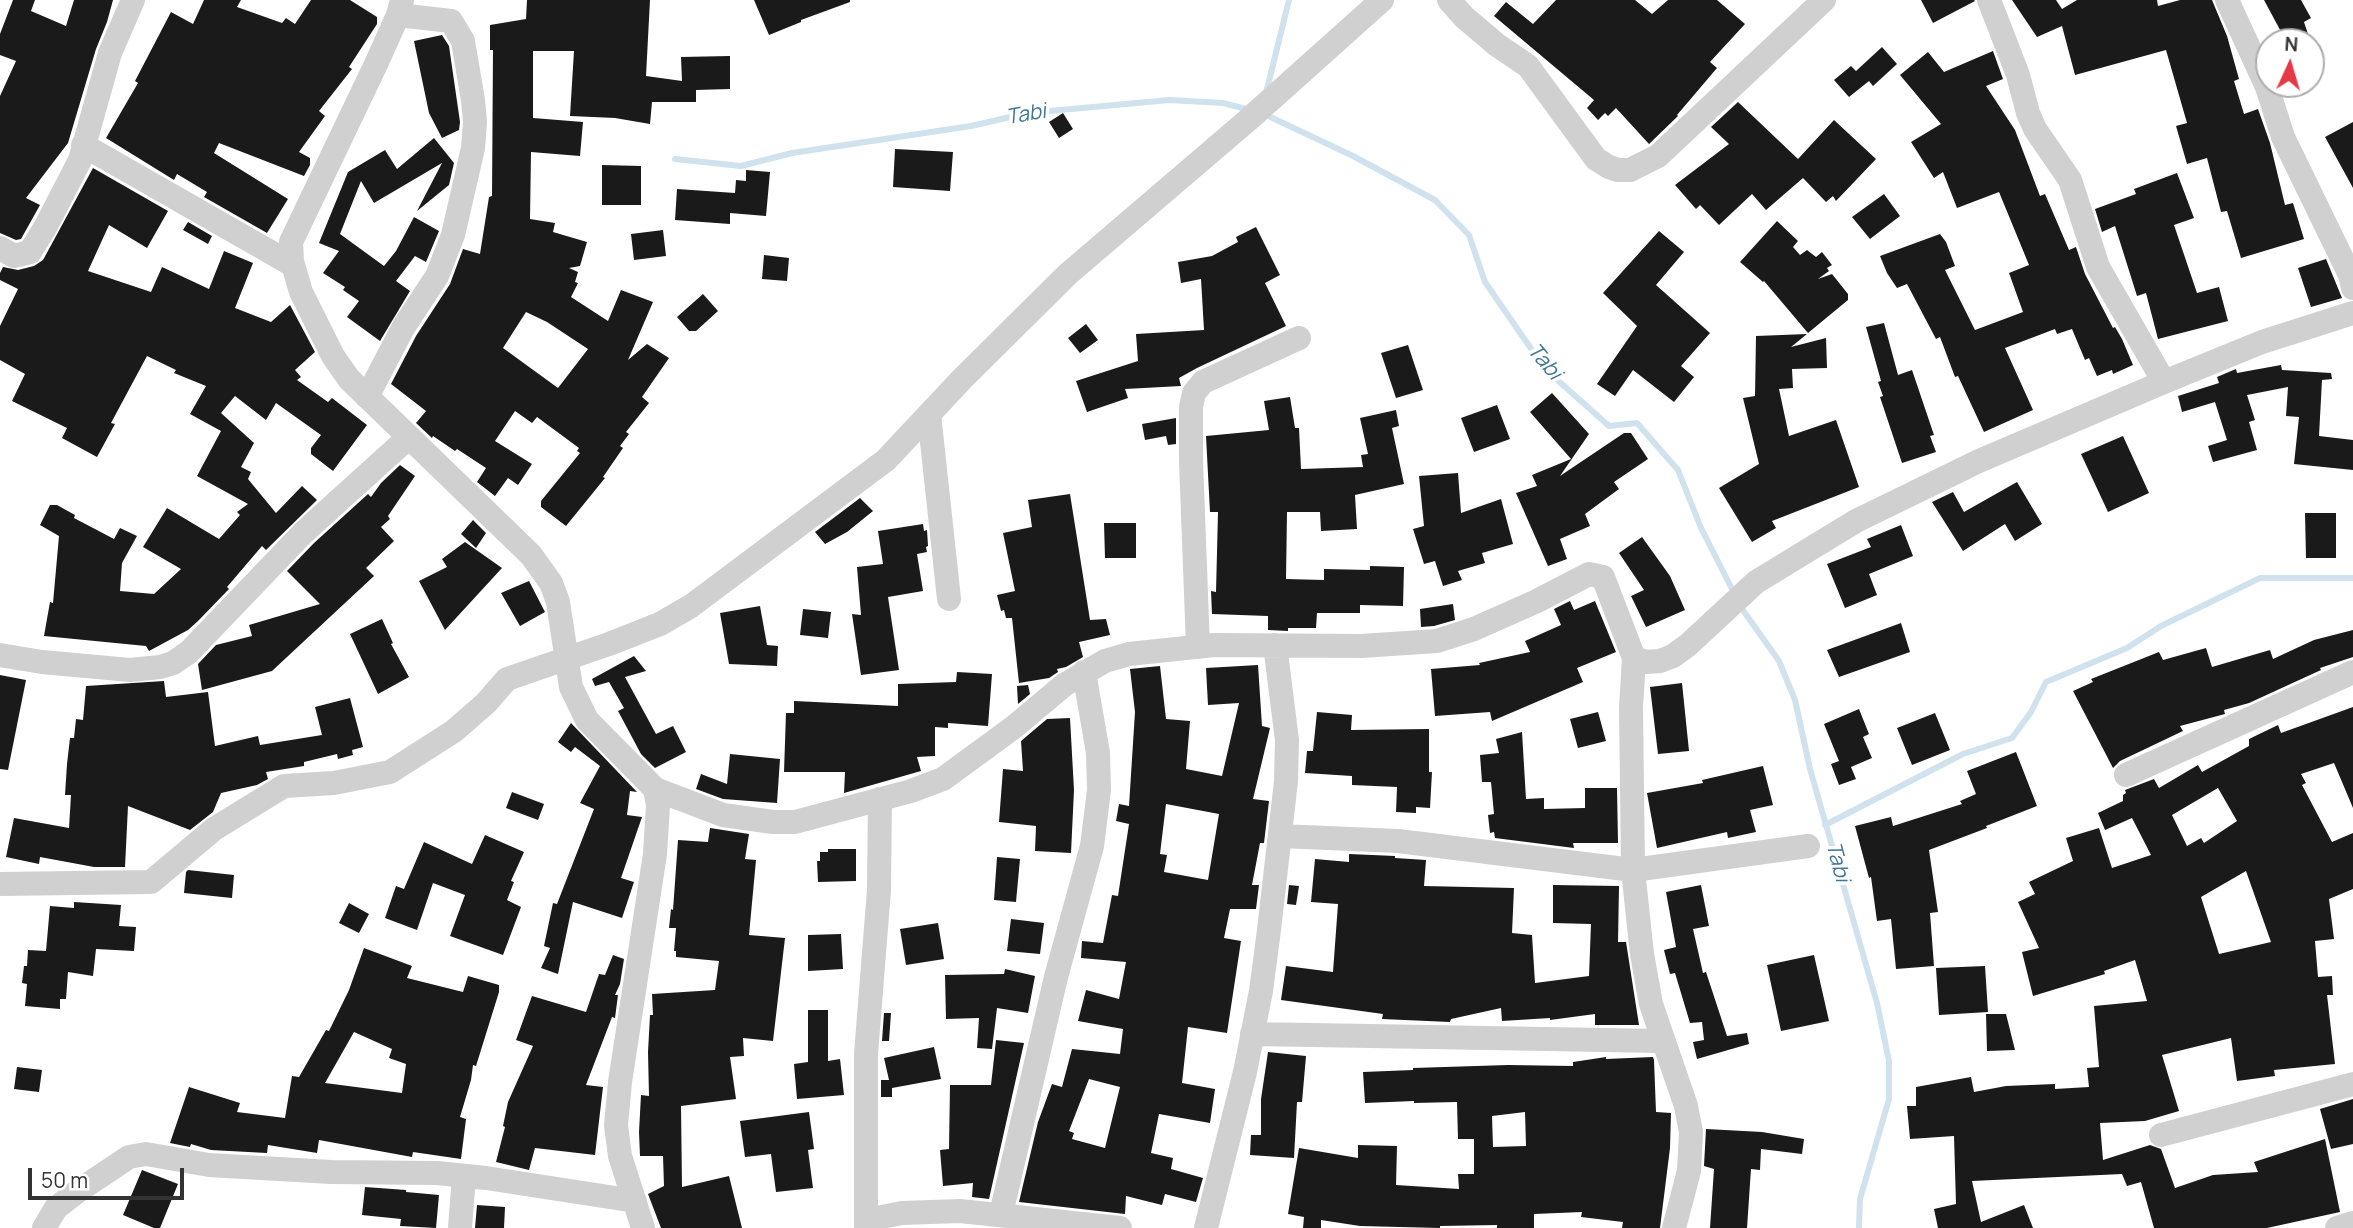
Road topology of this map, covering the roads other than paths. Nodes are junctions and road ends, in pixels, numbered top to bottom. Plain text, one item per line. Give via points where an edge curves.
1 (134, 0) edge
2 (1382, 0) edge
3 (1449, 0) edge
4 (1824, 0) edge
5 (1989, 0) edge
6 (2227, 0) edge
7 (400, 8) edge
8 (83, 145) junction
9 (0, 248) edge
10 (293, 265) junction
11 (2353, 288) edge
12 (2353, 313) edge
13 (1299, 338) dead end
14 (2164, 382) junction
15 (367, 397) junction
16 (929, 414) junction
17 (409, 437) junction
18 (949, 599) dead end
19 (1275, 645) junction
20 (1198, 647) junction
21 (0, 655) edge
22 (566, 658) junction
23 (1634, 658) junction
24 (1084, 672) junction
25 (2353, 672) edge
26 (2126, 775) dead end
27 (655, 789) junction
28 (880, 799) junction
29 (1280, 836) junction
30 (1808, 846) dead end
31 (1633, 870) junction
32 (0, 884) edge
33 (1252, 1034) junction
34 (1663, 1041) junction
35 (2353, 1084) edge
36 (2161, 1135) dead end
37 (464, 1176) junction
38 (635, 1202) junction
39 (1001, 1214) junction
40 (2353, 1223) edge
41 (866, 1224) edge
42 (44, 1228) edge
43 (460, 1228) edge
44 (643, 1228) edge
45 (1121, 1228) edge
46 (1206, 1228) edge
47 (1674, 1228) edge
48 (2337, 1228) edge

1 - 8 street via 110,53
2 - 16 street via 1068,274
3 - 4 street via 1497,46 1528,66 1596,159 1608,167 1630,170 1658,156
5 - 14 street via 2035,129 2070,180 2098,267
6 - 11 street
7 - 10 street via 291,242
7 - 15 street via 452,21 463,41 473,100 473,148 453,235 437,276
8 - 9 street via 80,160 30,252 14,256
8 - 10 street
10 - 15 street via 301,292 333,356
12 - 14 street via 2263,342
13 - 20 street via 1203,382 1194,393
14 - 23 street via 1979,461 1856,521 1756,582 1673,656 1646,662
15 - 17 street
16 - 18 street
16 - 22 street via 886,460 691,606 660,624
17 - 21 street via 304,532 173,663 130,670
17 - 22 street via 531,555 551,583
19 - 20 street
19 - 23 street via 1437,641 1474,629 1596,573 1603,577
19 - 29 street via 1287,740
20 - 24 street via 1129,654
22 - 27 street via 571,687 587,720
22 - 32 street via 507,679 454,731 390,772 334,783 284,786 214,829 150,883
23 - 31 street
24 - 28 street via 966,765 943,779
24 - 39 street via 1098,753 1092,846 1056,977
25 - 26 street
27 - 28 street via 723,815 772,822 795,822
27 - 38 street via 655,854 616,1125 620,1156
28 - 41 street via 879,890 866,1054
29 - 31 street via 1398,841
29 - 33 street
30 - 31 street
31 - 34 street via 1651,1004
33 - 34 street
33 - 46 street
34 - 47 street via 1685,1106 1692,1147
35 - 36 street
37 - 38 street
37 - 42 street via 209,1166 146,1154 129,1157 78,1191 57,1208
37 - 43 street
38 - 44 street
39 - 41 street via 902,1213
39 - 45 street
40 - 48 street

